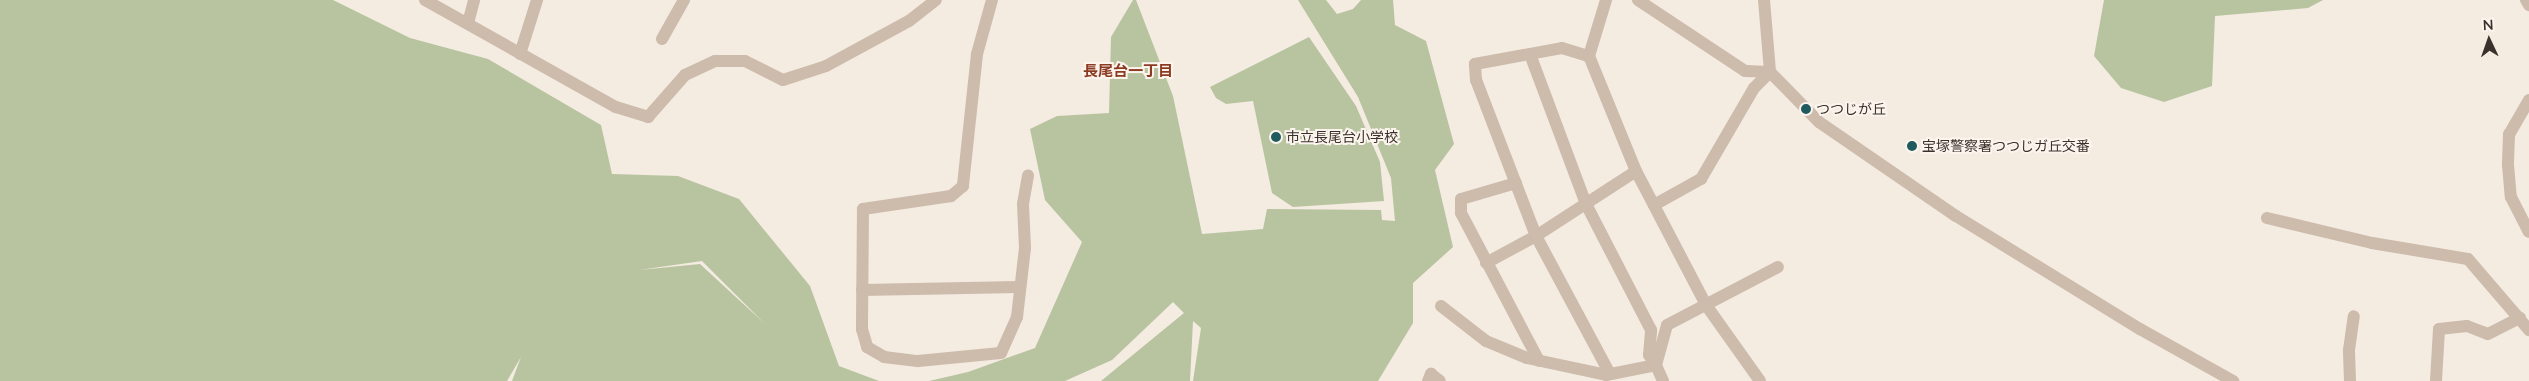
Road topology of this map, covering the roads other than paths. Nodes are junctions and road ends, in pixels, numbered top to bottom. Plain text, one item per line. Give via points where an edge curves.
1 (426, 0) edge
2 (474, 0) edge
3 (537, 0) edge
4 (684, 0) edge
5 (936, 0) edge
6 (992, 0) edge
7 (1606, 0) edge
8 (1638, 0) edge
9 (1764, 0) edge
10 (2526, 0) edge
11 (2529, 5) edge
12 (468, 23) junction
13 (662, 39) dead end
14 (520, 54) junction
15 (1530, 54) junction
16 (1589, 56) junction
17 (1770, 72) junction
18 (2529, 100) edge
19 (1636, 171) junction
20 (1028, 176) dead end
21 (1516, 183) junction
22 (1586, 204) junction
23 (1654, 205) junction
24 (2267, 218) dead end
25 (2529, 232) edge
26 (1536, 236) junction
27 (1486, 263) junction
28 (1778, 267) dead end
29 (1020, 287) junction
30 (862, 290) junction
31 (1706, 305) junction
32 (1441, 306) dead end
33 (2354, 316) dead end
34 (2520, 318) junction
35 (2529, 330) edge
36 (1539, 361) junction
37 (1656, 365) junction
38 (1610, 374) junction
39 (1428, 381) edge
40 (1440, 381) edge
41 (1664, 381) edge
42 (1760, 381) edge
43 (2234, 381) edge
44 (2350, 381) edge
45 (2436, 381) edge

1 - 12 street
2 - 12 street
3 - 14 street
4 - 13 street
5 - 14 street via 909,21 826,66 783,80 744,61 714,61 685,75 648,117 616,107
6 - 30 street via 976,54 963,186 951,196 863,209
7 - 16 street
8 - 17 street via 1745,70
9 - 17 street
10 - 11 street
12 - 14 street
15 - 16 street via 1562,48
15 - 21 street via 1475,64 1476,80
15 - 22 street
16 - 19 street
17 - 23 street via 1754,88 1701,179
17 - 43 street via 1819,122 1956,216 2140,329
18 - 25 street via 2509,134 2508,165 2511,197
19 - 22 street
19 - 23 street
20 - 29 street via 1023,204 1025,248
21 - 26 street
21 - 27 street via 1461,199 1461,213
22 - 26 street
22 - 37 street via 1650,330 1649,355
23 - 31 street
24 - 34 street via 2372,243 2468,259
26 - 27 street
26 - 38 street
27 - 36 street
28 - 31 street
29 - 30 street
29 - 30 street via 1016,317 1001,353 918,361 884,357 867,348 862,329
31 - 37 street via 1667,325
31 - 42 street
32 - 36 street via 1486,341
33 - 44 street via 2349,350
34 - 35 street
34 - 45 street via 2488,334 2468,326 2439,329
36 - 38 street
37 - 38 street
37 - 41 street
39 - 40 street via 1431,374

